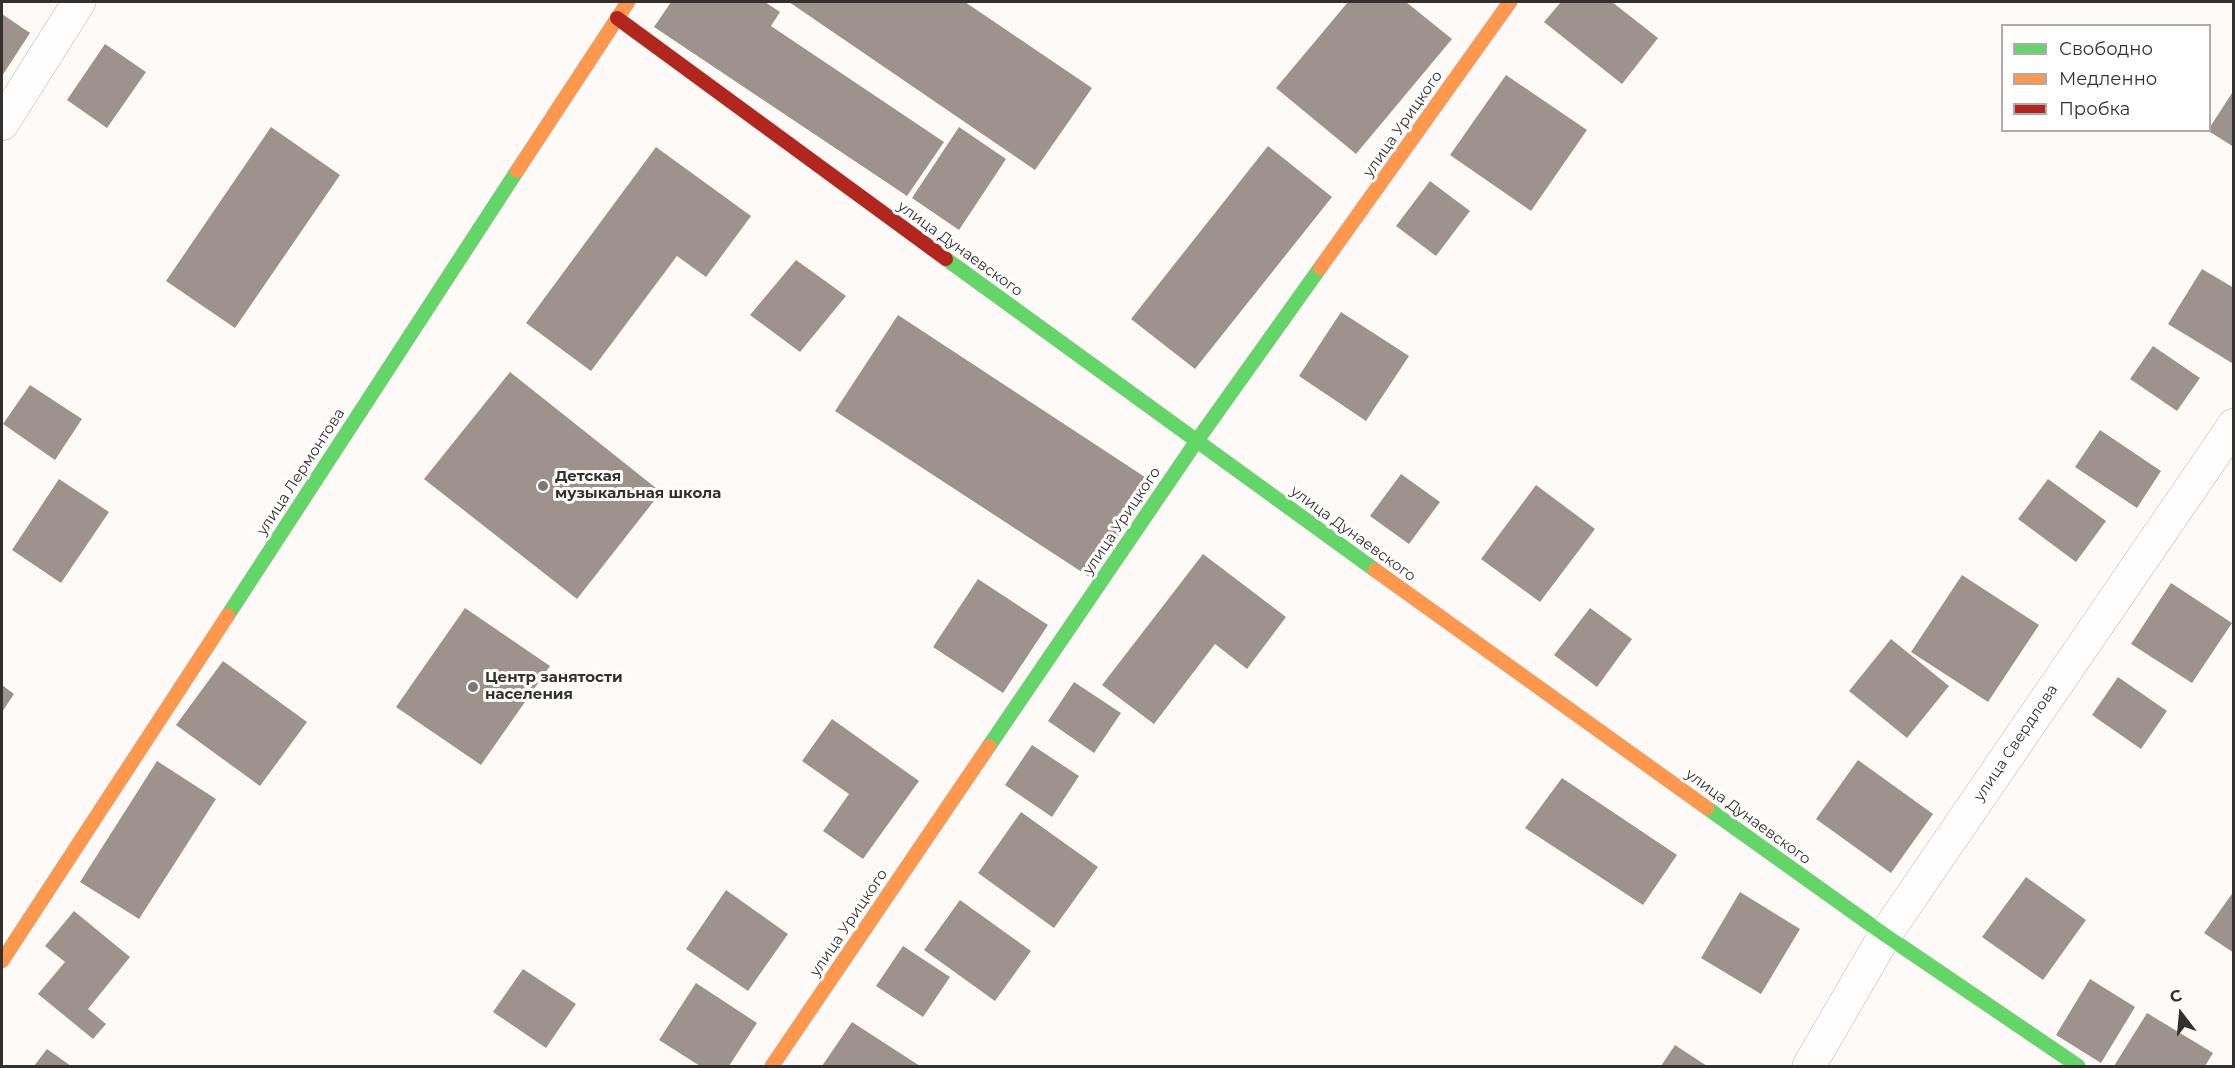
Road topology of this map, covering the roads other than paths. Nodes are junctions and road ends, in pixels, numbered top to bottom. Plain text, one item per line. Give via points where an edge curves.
1 (79, 2) edge
2 (628, 2) edge
3 (1510, 2) edge
4 (617, 18) junction
5 (2, 124) edge
6 (2234, 425) edge
7 (1196, 442) junction
8 (1885, 935) junction
9 (2, 961) edge
10 (772, 1066) edge
11 (1809, 1066) edge
12 (2078, 1066) edge

1 - 5 street
2 - 4 street, улица Лермонтова
3 - 7 street, улица Урицкого
4 - 7 street, улица Дунаевского
4 - 9 street, улица Лермонтова
6 - 8 street, улица Свердлова
7 - 8 street, улица Дунаевского
7 - 10 street, улица Урицкого
8 - 11 street, улица Свердлова
8 - 12 street, улица Дунаевского

